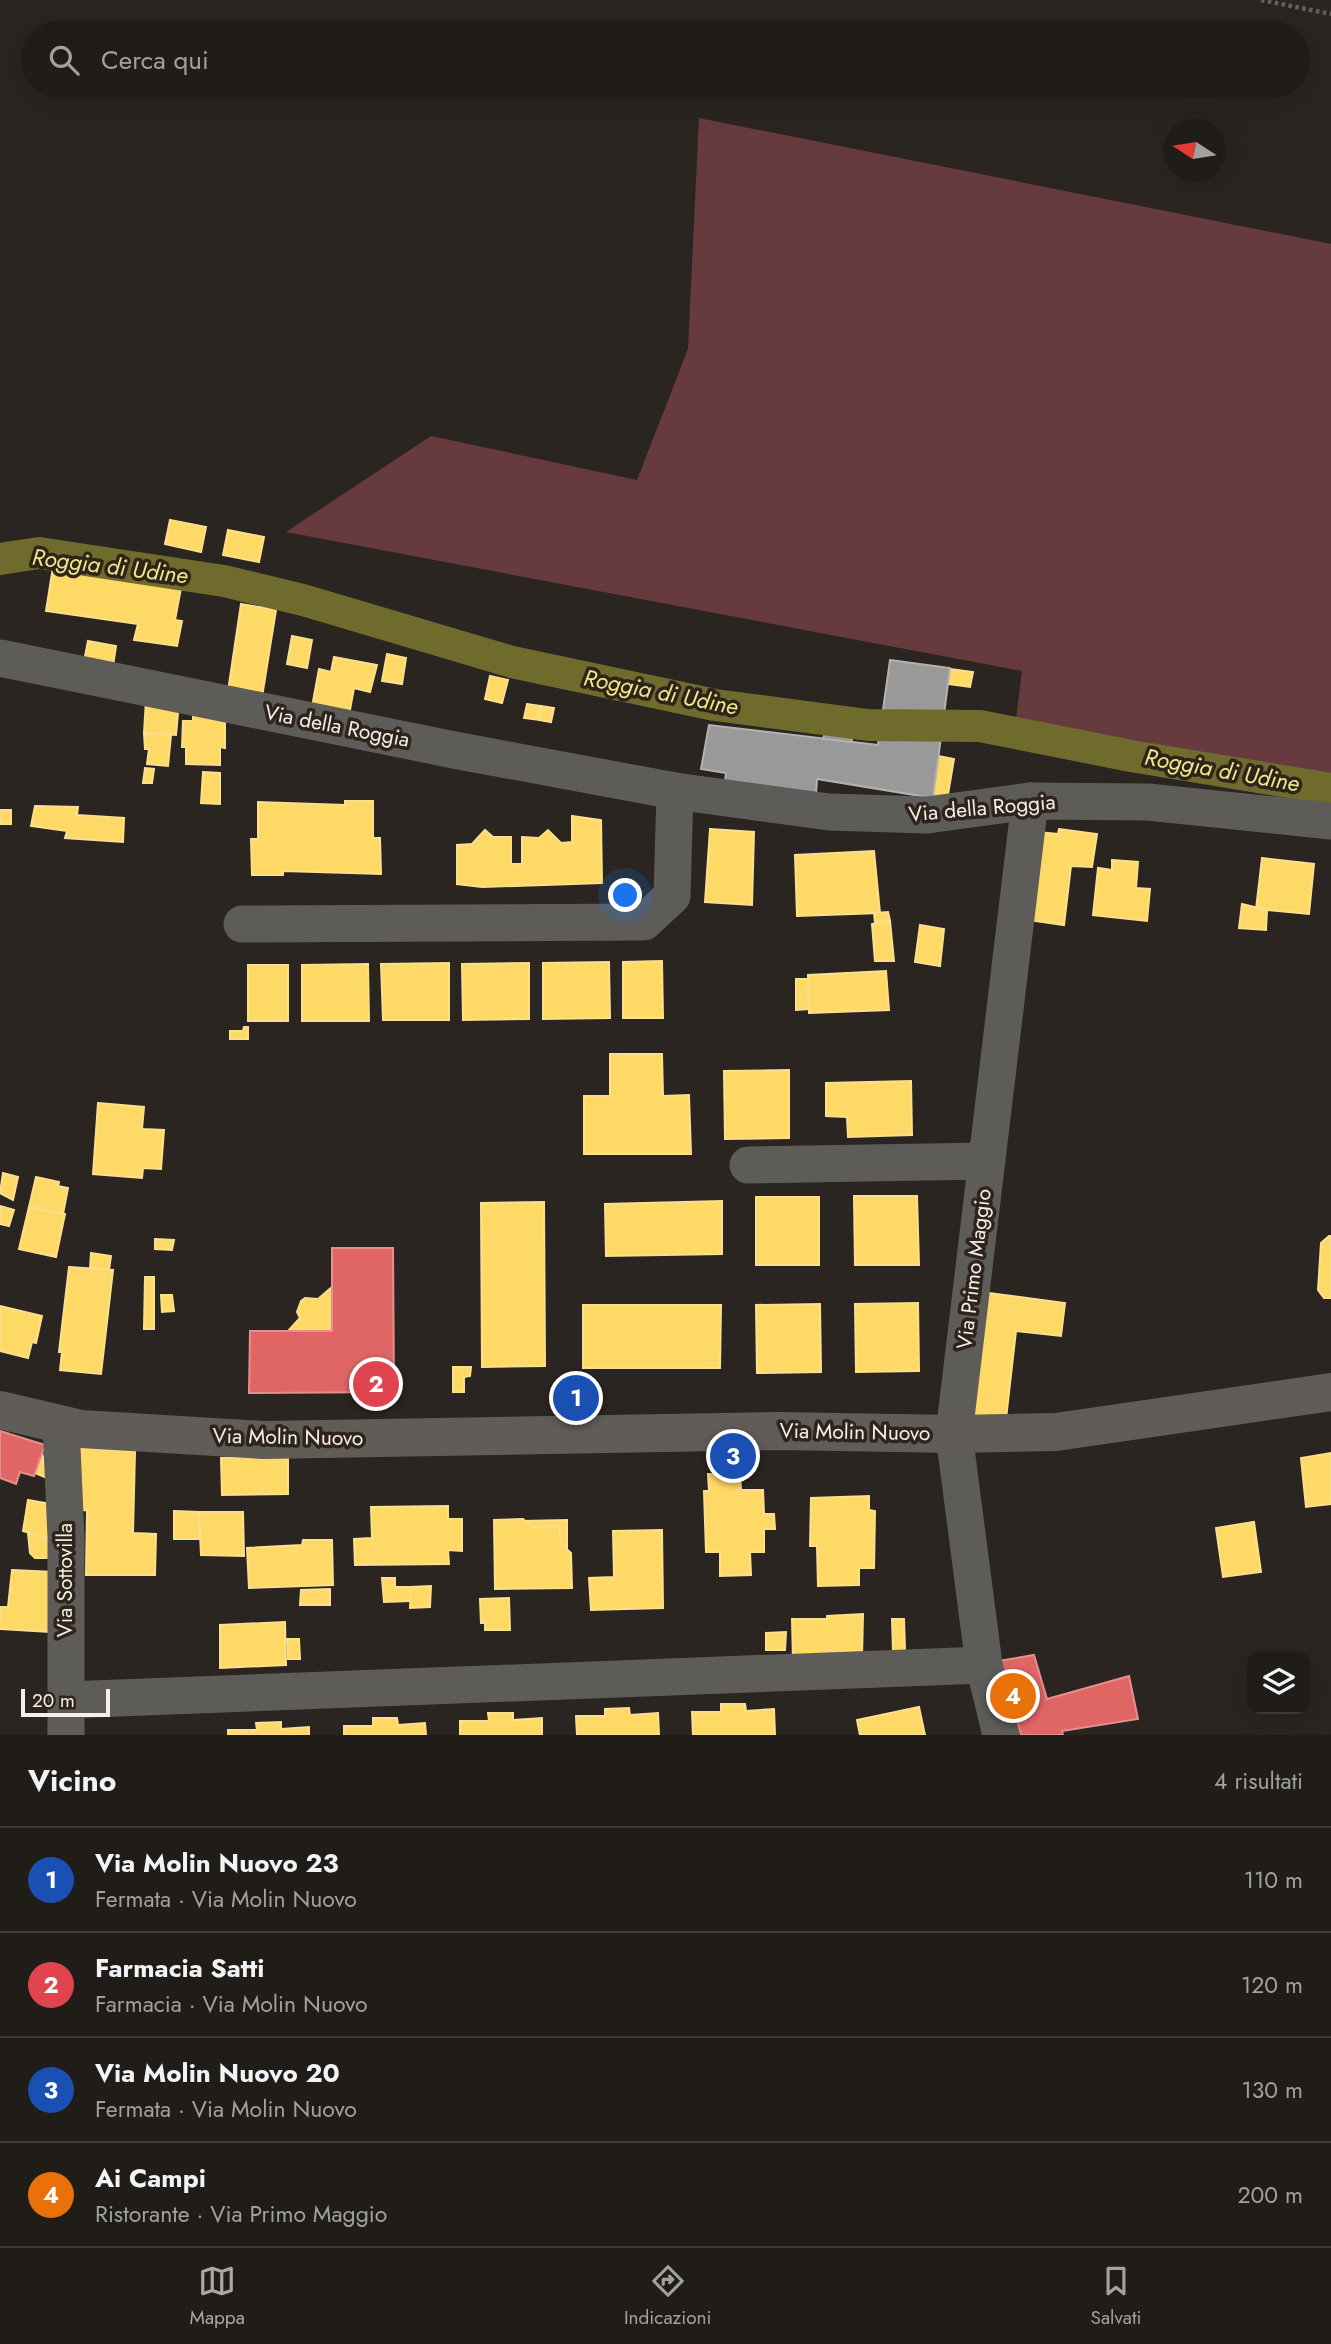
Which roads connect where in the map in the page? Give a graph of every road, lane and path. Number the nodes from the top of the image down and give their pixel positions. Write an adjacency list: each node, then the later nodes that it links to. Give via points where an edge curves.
1 (1261, 0): 2 (path)
2 (1331, 14)
3 (0, 658): 4 (street, Via della Roggia)
4 (675, 791): 5 (street, Via della Roggia, via 871,814 927,815); 7 (street, via 672,896 644,922)
5 (1030, 801): 6 (street, Via della Roggia, via 1147,802); 8 (street, Via Primo Maggio)
6 (1331, 821)
7 (242, 924)
8 (987, 1161): 9 (street); 13 (street, Via Primo Maggio)
9 (748, 1166)
10 (1331, 1392): 13 (main road, Via Molin Nuovo, via 1056,1432)
11 (0, 1410): 12 (main road, Via Molin Nuovo)
12 (61, 1425): 13 (main road, Via Molin Nuovo, via 264,1440 780,1431); 15 (street, Via Sottovilla)
13 (954, 1434): 14 (street, Via Primo Maggio)
14 (984, 1665): 15 (street); 16 (street, Via Primo Maggio)
15 (66, 1717)
16 (1001, 1735)

